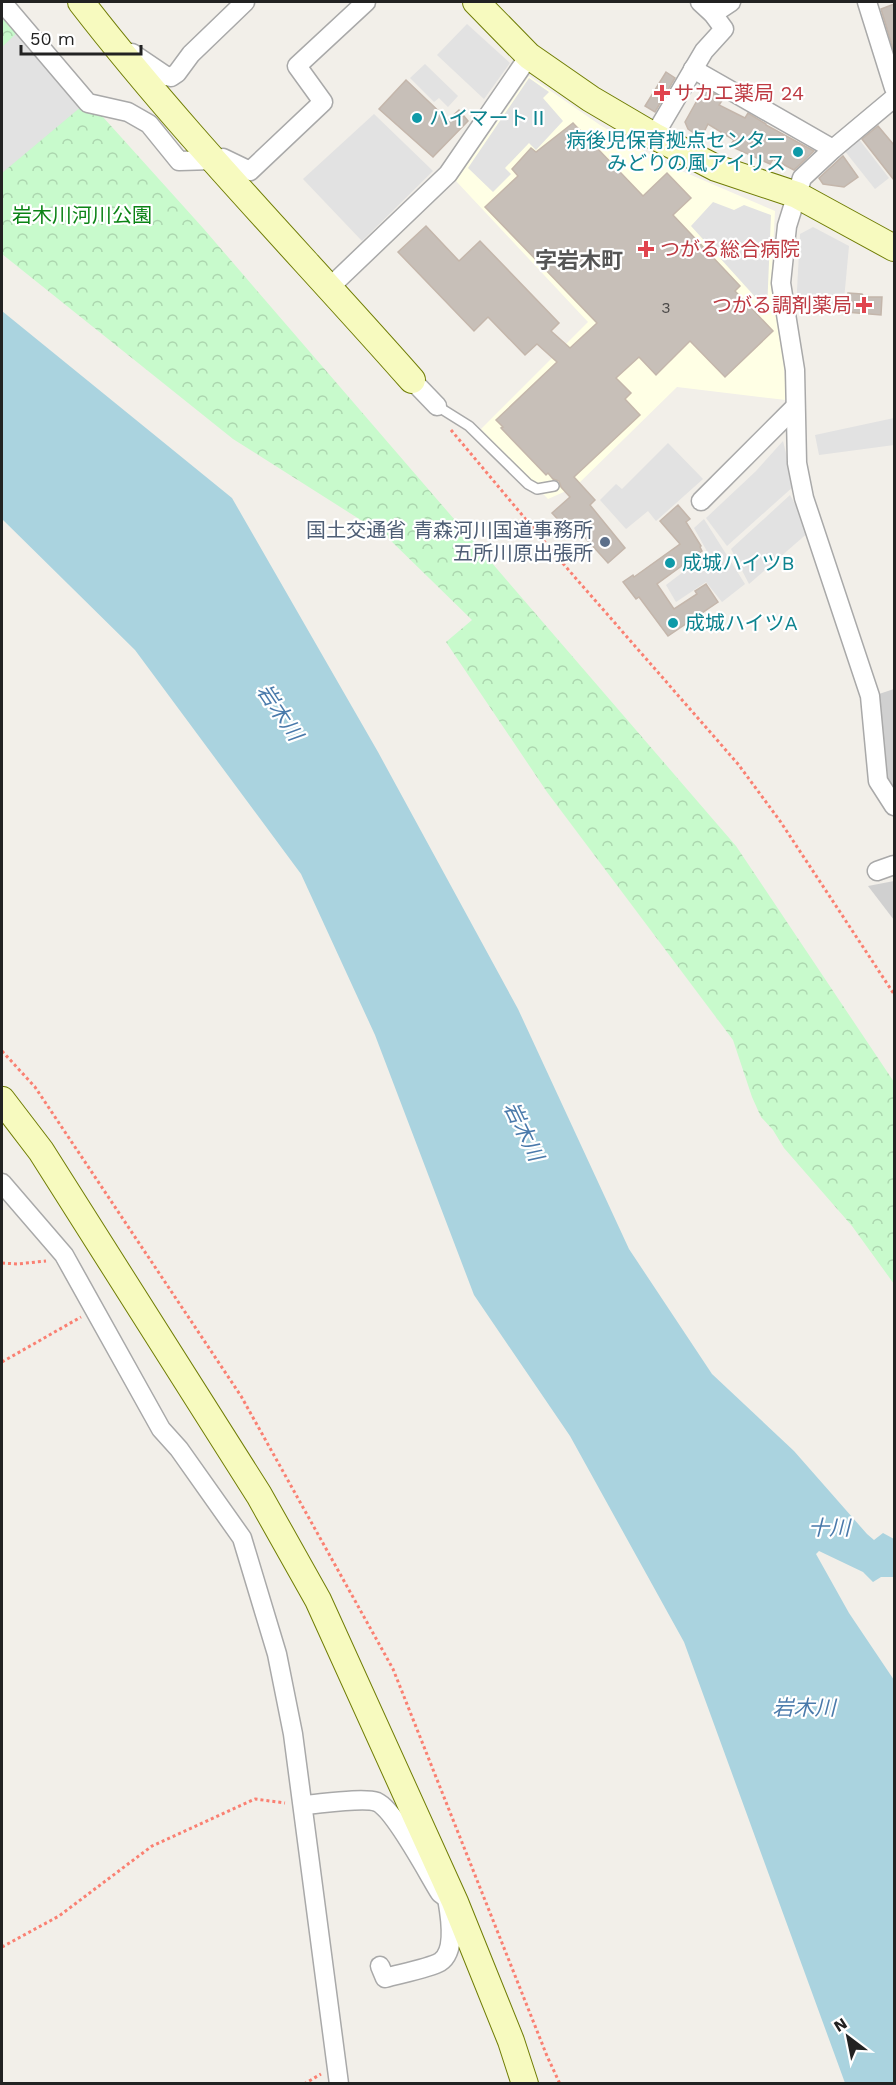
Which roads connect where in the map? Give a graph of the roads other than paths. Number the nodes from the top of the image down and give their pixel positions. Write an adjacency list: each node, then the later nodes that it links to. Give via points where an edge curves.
1 (2, 2): 16 (street, via 88,103 128,112 148,124 179,161)
2 (81, 2): 10 (street)
3 (245, 2): 10 (street, via 171,77 132,53)
4 (366, 2): 16 (street, via 297,66 323,102 250,171 223,158)
5 (476, 2): 9 (street)
6 (731, 2): 8 (street)
7 (867, 2): 12 (street)
8 (706, 8): 11 (street, via 724,29)
9 (529, 56): 14 (street); 19 (street, via 448,174)
10 (126, 58): 16 (street)
11 (693, 69): 14 (street); 15 (street)
12 (894, 88)
13 (894, 98): 15 (street)
14 (654, 136): 17 (street, via 716,168)
15 (832, 149): 17 (street, via 802,178)
16 (214, 160): 19 (street)
17 (797, 195): 18 (street); 22 (street, via 787,226 781,283 795,370)
18 (893, 245)
19 (330, 287): 20 (street)
20 (412, 380): 21 (street)
21 (437, 406): 23 (lane, via 469,426 528,484 537,489)
22 (795, 406): 24 (street); 25 (street, via 797,463 804,498 870,696 878,781)
23 (554, 486)
24 (701, 501)
25 (894, 806)
26 (2, 1100): 29 (street, via 41,1151 259,1495 318,1600)
27 (2, 1183): 28 (street, via 66,1259 161,1429 242,1538 277,1654)
28 (303, 1805): 29 (street, via 366,1800 379,1803 394,1817 440,1893); 31 (street)
29 (450, 1899): 30 (street, via 450,1943 440,1962 385,1978); 32 (street, via 511,2041)
30 (380, 1966)
31 (339, 2084)
32 (525, 2084)

